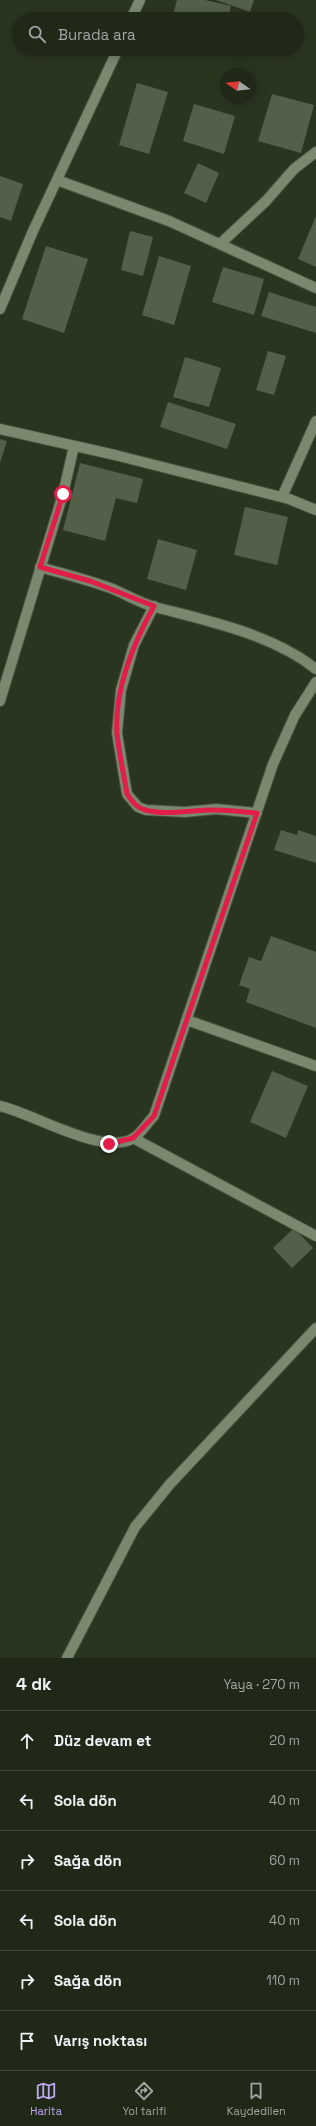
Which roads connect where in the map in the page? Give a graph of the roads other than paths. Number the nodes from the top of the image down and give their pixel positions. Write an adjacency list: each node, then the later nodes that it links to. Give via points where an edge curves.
1 (140, 0): 2 (street)
2 (134, 12)
3 (115, 56): 5 (street)
4 (316, 152): 6 (street, via 294,169 266,201)
5 (57, 180): 6 (street, via 168,221); 8 (street)
6 (220, 244): 7 (street)
7 (316, 288)
8 (0, 309)
9 (316, 421): 12 (street)
10 (0, 429): 11 (street)
11 (74, 446): 12 (street); 14 (street, via 63,494)
12 (282, 497): 13 (street)
13 (316, 510)
14 (40, 567): 15 (street, via 98,584); 18 (street)
15 (154, 606): 16 (street, via 220,624 303,658); 19 (street, via 134,645 121,690 117,733 127,794 138,807 146,810)
16 (316, 668)
17 (316, 682): 19 (street, via 291,722 273,764)
18 (0, 701)
19 (257, 813): 20 (street)
20 (187, 1020): 21 (street); 23 (street, via 154,1116)
21 (316, 1066)
22 (0, 1106): 23 (street, via 14,1109 68,1132 109,1144)
23 (133, 1138): 24 (street)
24 (316, 1236)
25 (316, 1328): 26 (street, via 170,1484 134,1527)
26 (67, 1658)

